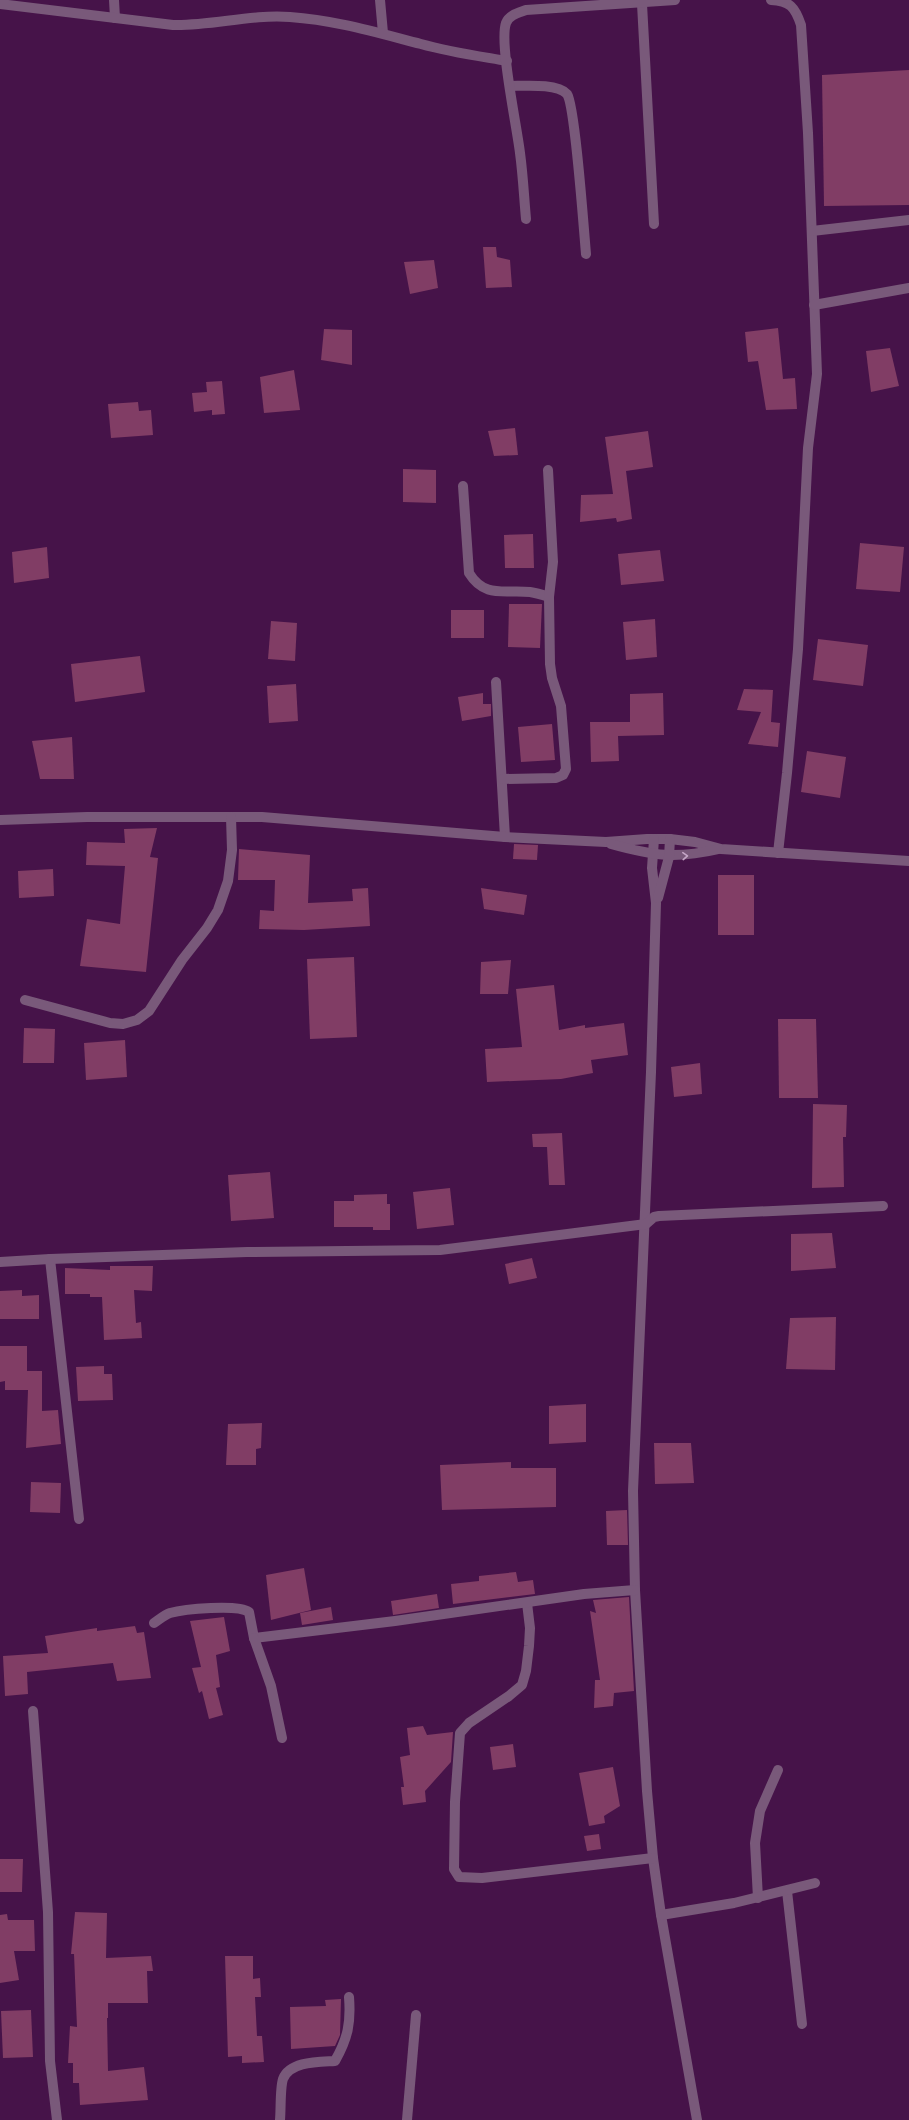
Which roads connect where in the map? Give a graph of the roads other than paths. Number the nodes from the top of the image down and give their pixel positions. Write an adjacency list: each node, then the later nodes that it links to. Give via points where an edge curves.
1 (114, 0): 8 (street)
2 (380, 0): 9 (street)
3 (676, 0): 7 (street)
4 (771, 0): 15 (street, via 788,3 796,10 801,25)
5 (629, 2): 7 (street); 10 (street, via 526,10 514,14 506,22 504,32)
6 (0, 4): 8 (street)
7 (642, 4): 14 (street)
8 (115, 18): 9 (street, via 189,26 244,18 291,17)
9 (382, 33): 10 (street, via 421,45)
10 (507, 61): 11 (street)
11 (510, 86): 12 (street); 16 (street, via 553,88 567,94 575,143)
12 (526, 220)
13 (909, 220): 15 (street)
14 (654, 224)
15 (812, 231): 18 (street)
16 (586, 254)
17 (909, 288): 18 (street)
18 (814, 305): 31 (street, via 817,374 808,448 798,649 788,773)
19 (548, 470): 21 (street, via 553,562)
20 (463, 486): 21 (street, via 469,573 475,583 488,590 530,592)
21 (549, 597): 23 (street, via 552,678 561,706 566,769 564,775 556,778)
22 (496, 682): 23 (street)
23 (503, 778): 26 (street)
24 (231, 817): 25 (street); 26 (street, via 262,817); 36 (street, via 232,850 228,881 218,910 149,1011 137,1020 123,1024 110,1023)
25 (0, 820)
26 (505, 837): 29 (street)
27 (654, 839): 28 (street); 29 (street); 32 (street)
28 (670, 839): 30 (street); 33 (street)
29 (606, 842): 32 (street)
30 (721, 849): 31 (street); 33 (street, one-way to 30)
31 (778, 853): 34 (street)
32 (652, 855): 33 (street); 35 (street)
33 (669, 857): 35 (street)
34 (909, 861)
35 (656, 903): 38 (street)
36 (24, 1000)
37 (883, 1206): 38 (street, via 659,1216)
38 (646, 1224): 39 (street, via 440,1250 247,1252); 42 (street, via 633,1491)
39 (50, 1259): 40 (street); 41 (street)
40 (0, 1262)
41 (79, 1519)
42 (635, 1590): 43 (street, via 584,1594); 49 (street)
43 (527, 1603): 45 (street); 49 (street, via 529,1646 522,1685 469,1723 460,1733 454,1869 458,1877 482,1878)
44 (154, 1623): 45 (street, via 170,1614 223,1607 244,1608 249,1612)
45 (254, 1638): 47 (street, via 271,1686)
46 (33, 1711): 57 (street, via 48,1912 50,2061)
47 (282, 1738)
48 (778, 1770): 52 (street, via 760,1811 756,1844)
49 (653, 1858): 53 (street)
50 (815, 1883): 51 (street)
51 (787, 1891): 52 (street); 56 (street)
52 (758, 1898): 53 (street)
53 (661, 1915): 60 (street)
54 (349, 1997): 58 (street, via 351,2018 345,2044 335,2061 292,2067 283,2078)
55 (416, 2015): 59 (street)
56 (802, 2024)
57 (57, 2120)
58 (280, 2120)
59 (407, 2120)
60 (697, 2120)

